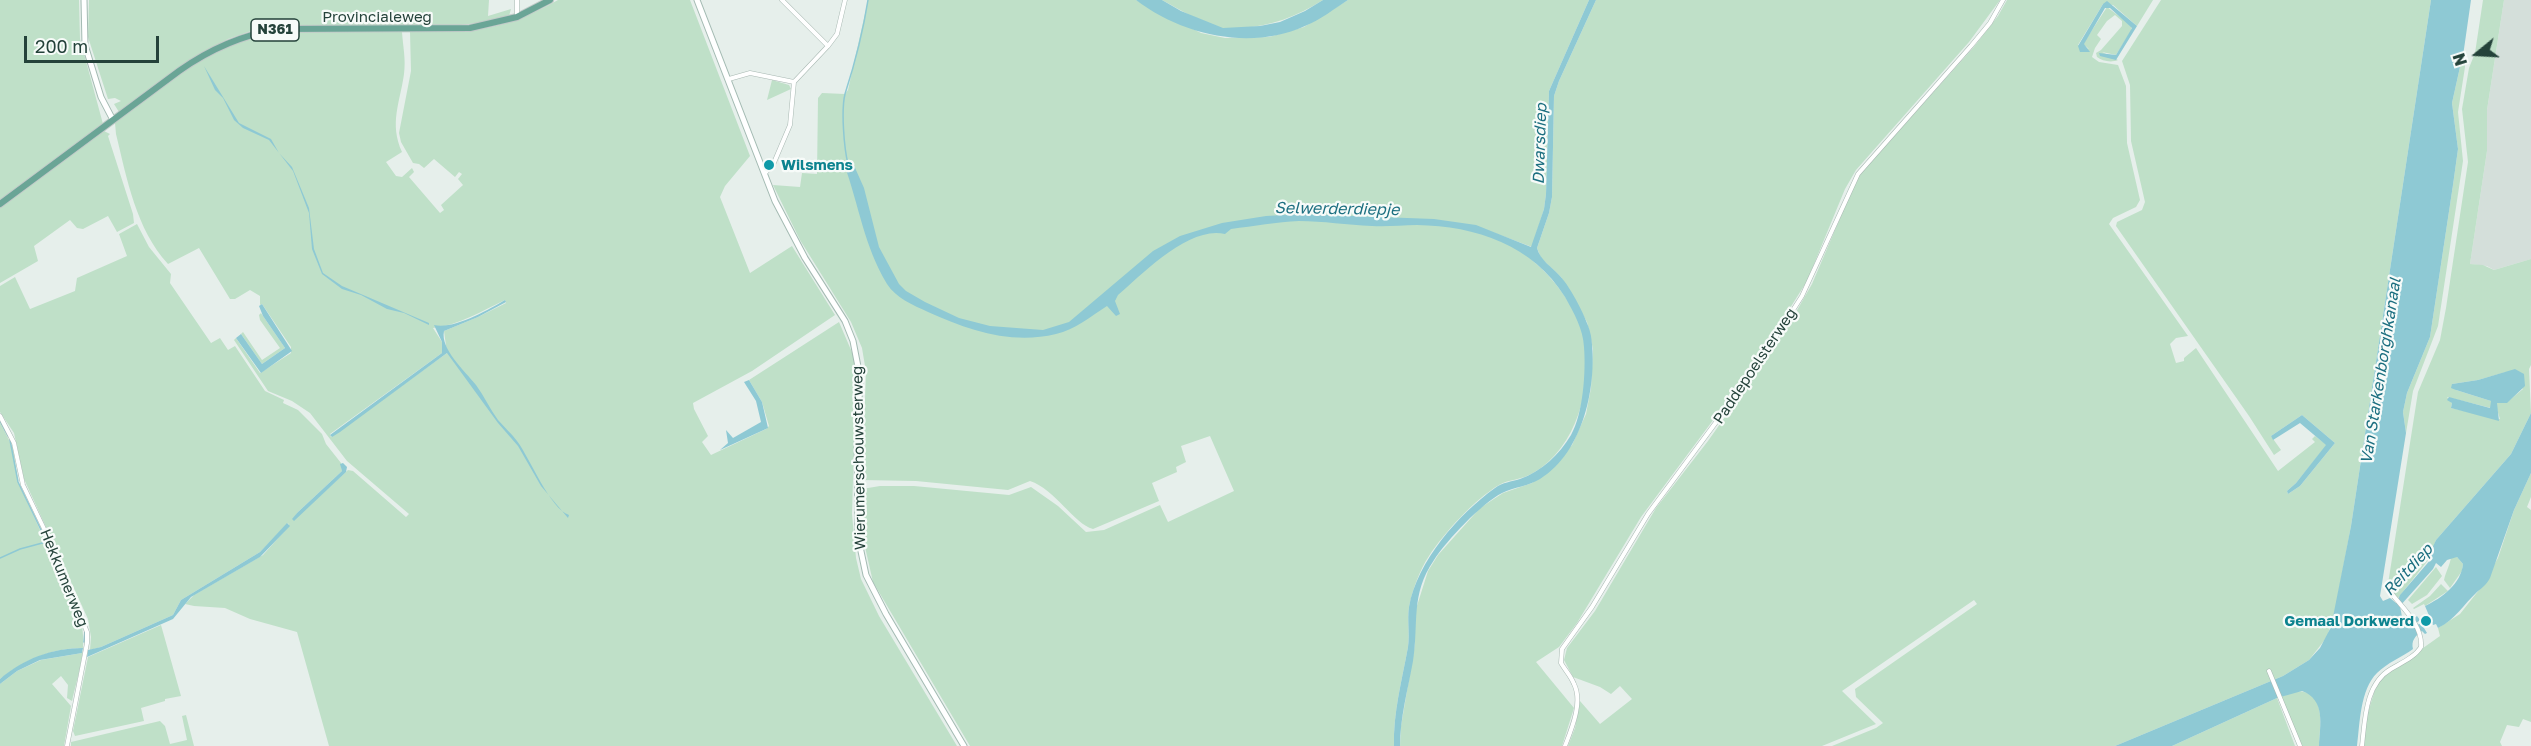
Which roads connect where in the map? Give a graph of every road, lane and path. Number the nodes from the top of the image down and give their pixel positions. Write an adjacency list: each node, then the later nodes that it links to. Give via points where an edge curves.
1 (84, 0): 12 (street, via 85,45 101,97)
2 (517, 0): 8 (street)
3 (550, 0): 8 (main road, Provincialeweg / N361)
4 (696, 0): 10 (street, Wierumerschouwsterweg)
5 (782, 0): 9 (street)
6 (845, 0): 9 (street, via 837,34)
7 (2004, 0): 20 (street, Paddepoelsterweg, via 1971,46 1858,174 1812,277 1773,343 1648,514 1562,649 1561,663 1577,693)
8 (517, 17): 12 (main road, Provincialeweg / N361, via 470,28 302,28 249,34 195,60)
9 (828, 46): 11 (street)
10 (729, 79): 11 (street, via 748,72); 13 (street, Wierumerschouwsterweg)
11 (794, 82): 13 (street, via 790,125 773,165)
12 (113, 120): 14 (main road, Provincialeweg / N361)
13 (766, 172): 19 (street, Wierumerschouwsterweg, via 765,178 794,239 845,321 856,350 860,383 857,527 866,575)
14 (0, 204)
15 (0, 416): 18 (street, Hekkumerweg, via 14,443 23,485 87,632)
16 (2388, 590): 22 (street, via 2402,605 2422,642 2419,651 2386,671 2375,684)
17 (2270, 674): 21 (street)
18 (67, 746)
19 (964, 746)
20 (1565, 746)
21 (2300, 746)
22 (2362, 746)

